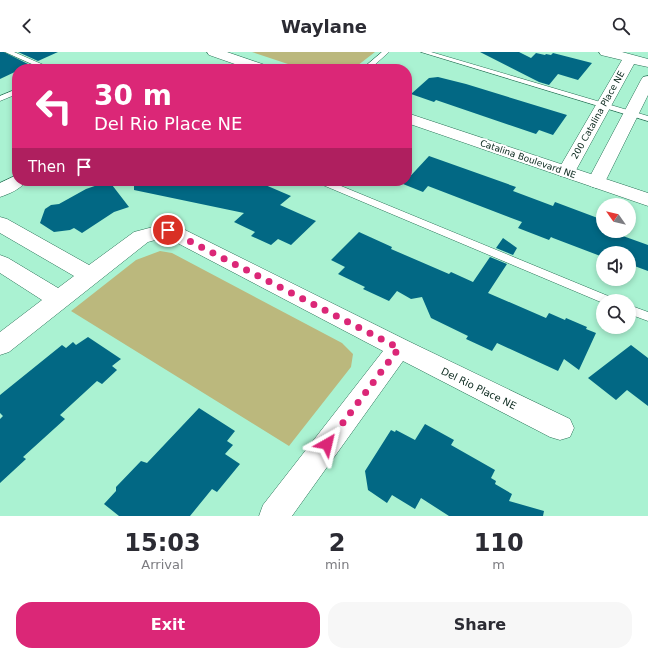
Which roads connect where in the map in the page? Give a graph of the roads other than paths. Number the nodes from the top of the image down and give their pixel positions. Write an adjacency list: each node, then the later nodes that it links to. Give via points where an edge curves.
1 (8, 52): 8 (lane)
2 (386, 52): 10 (lane)
3 (424, 52): 14 (lane)
4 (606, 52): 6 (street, 200 Catalina Place NE)
5 (214, 58): 9 (street, via 229,57)
6 (630, 58): 7 (street, 200 Catalina Place NE); 14 (street, 200 Catalina Place NE)
7 (648, 63)
8 (37, 64)
9 (249, 64)
10 (372, 64)
11 (648, 80): 15 (street)
12 (12, 93): 13 (lane)
13 (0, 99)
14 (602, 107): 15 (lane); 18 (street, 200 Catalina Place NE)
15 (630, 114): 16 (lane); 19 (street)
16 (648, 119)
17 (412, 120): 18 (street, Catalina Boulevard NE)
18 (566, 172): 19 (street, Catalina Boulevard NE)
19 (596, 182): 23 (street, Catalina Boulevard NE)
20 (12, 184): 22 (street)
21 (333, 186): 27 (lane)
22 (0, 191)
23 (648, 200)
24 (0, 224): 26 (street)
25 (0, 263): 28 (street)
26 (90, 275): 28 (street, Del Rio Place NE); 32 (street, Del Rio Place NE, via 141,237 168,230)
27 (596, 296)
28 (59, 299): 31 (street, Del Rio Place NE)
29 (636, 312): 30 (lane)
30 (648, 317)
31 (0, 345)
32 (399, 348): 33 (street, Del Rio Place NE); 34 (street)
33 (560, 428)
34 (274, 516)

